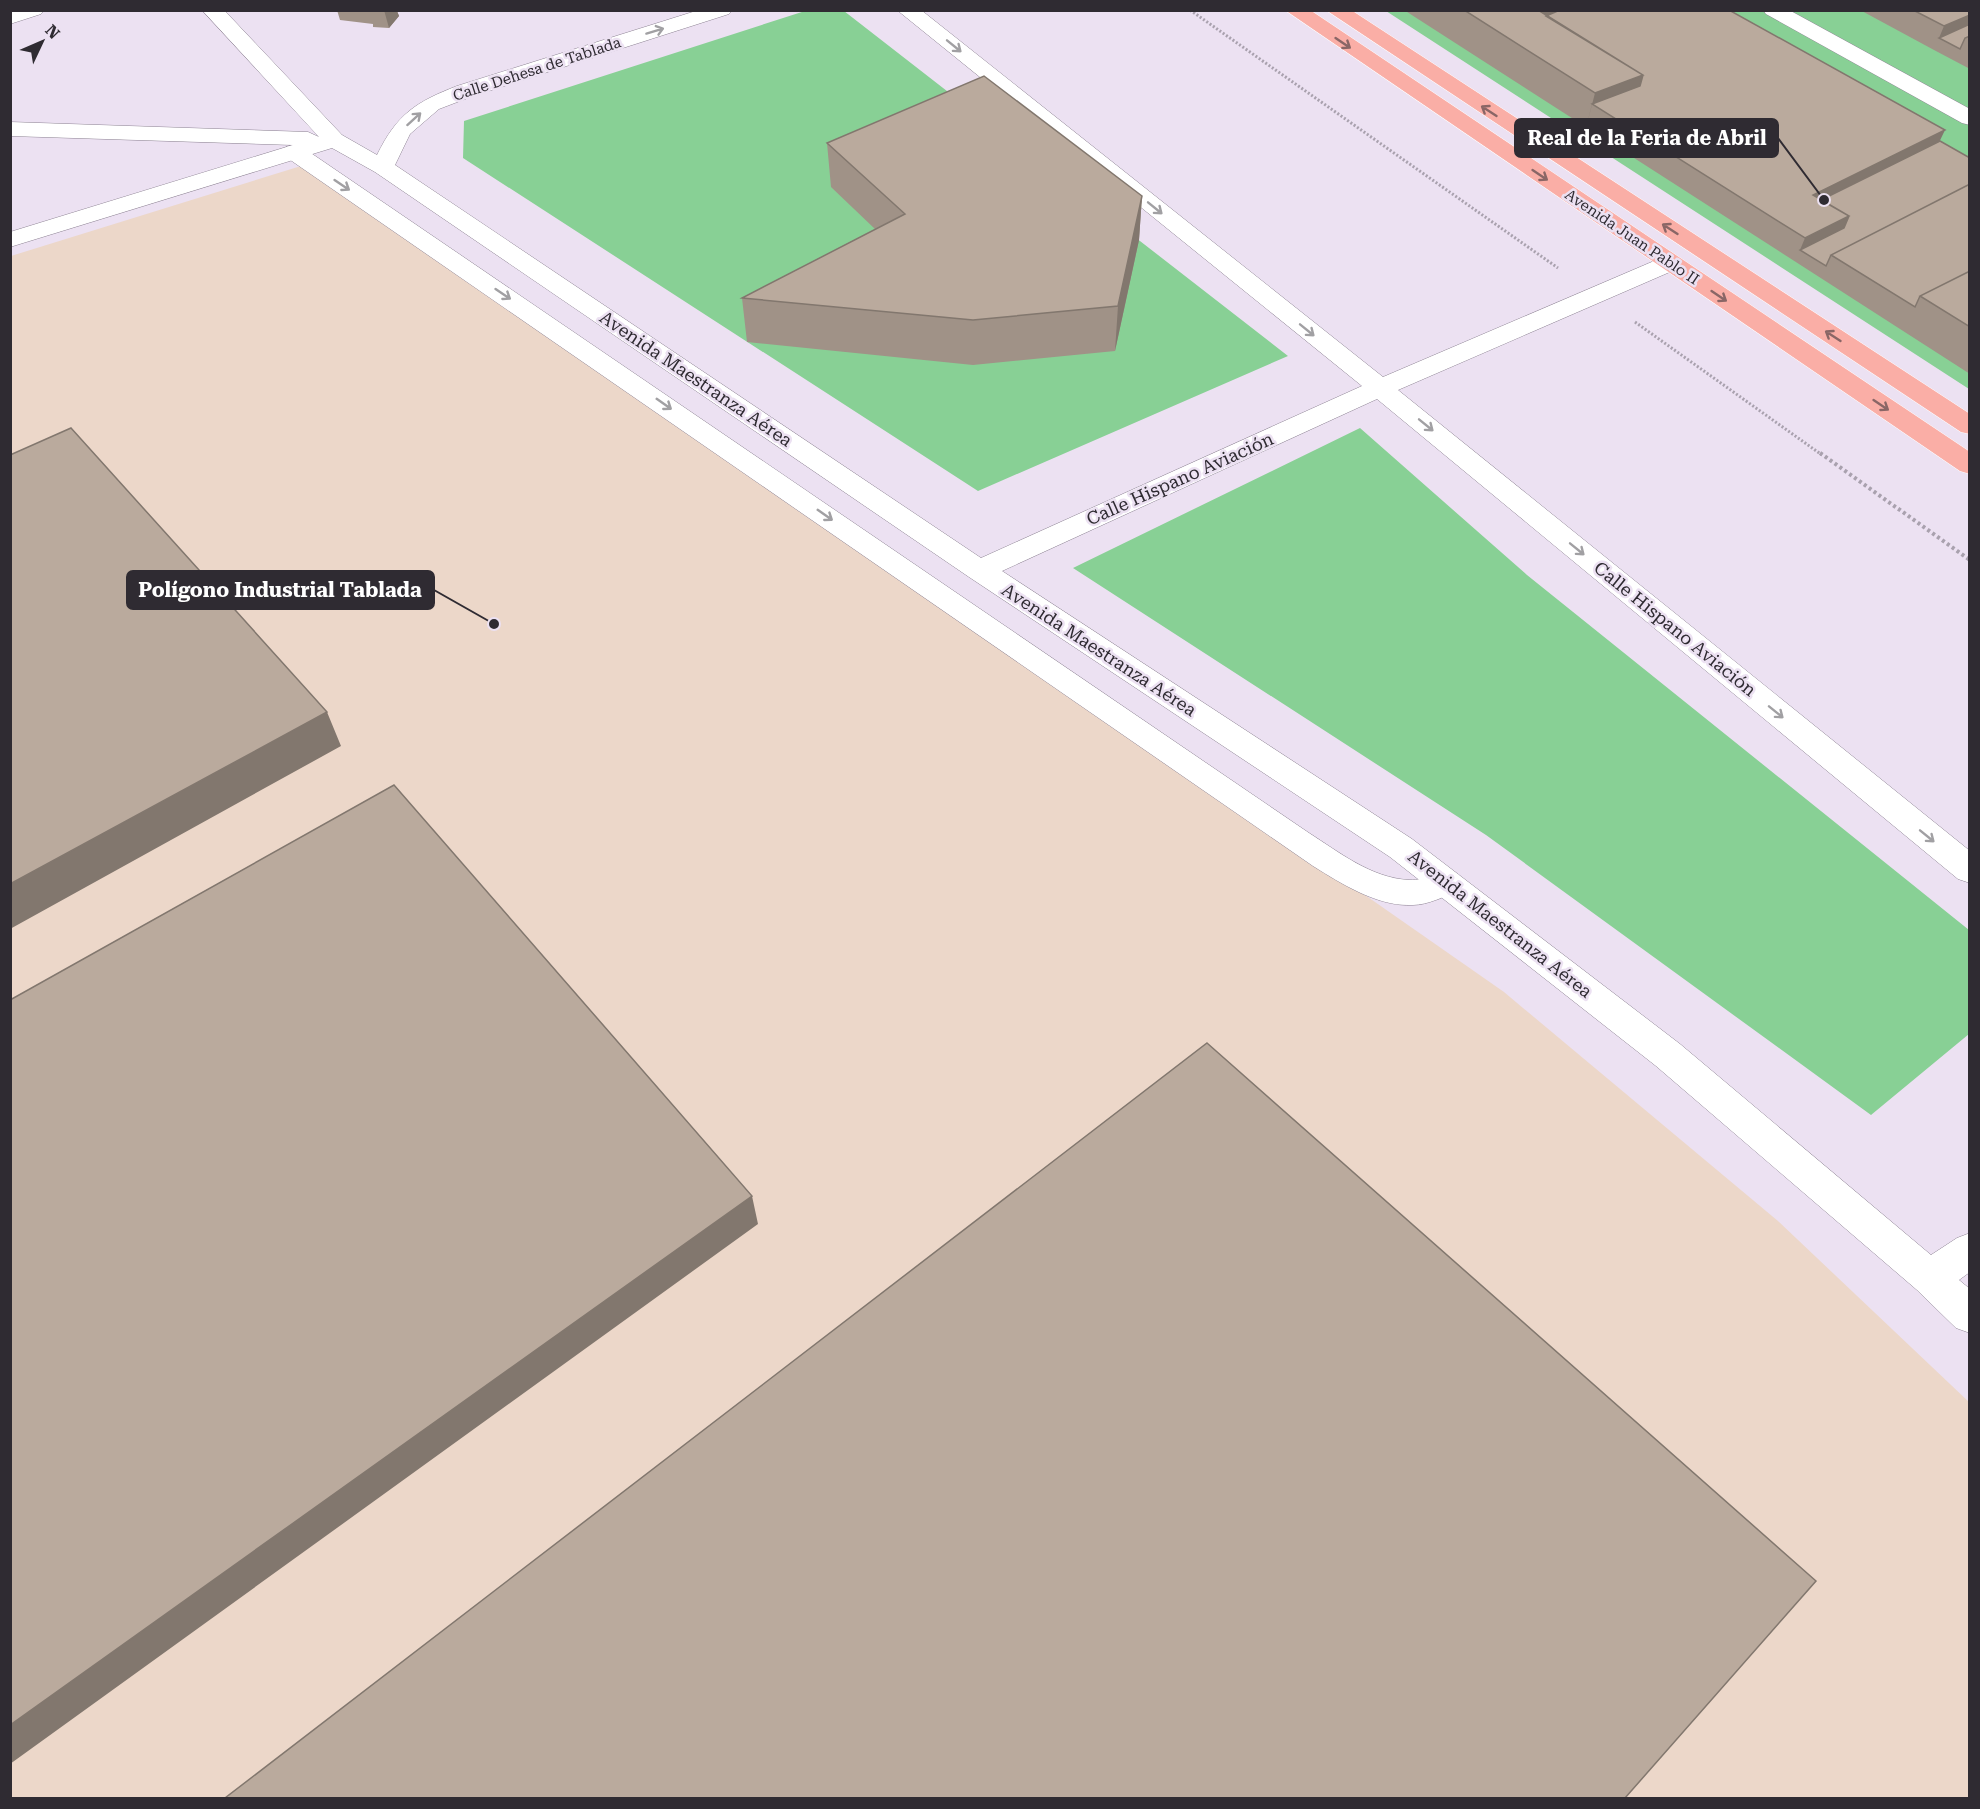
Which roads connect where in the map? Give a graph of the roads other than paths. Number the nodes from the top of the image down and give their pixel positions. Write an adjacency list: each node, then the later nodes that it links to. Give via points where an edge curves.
1 (34, 10): 8 (street)
2 (212, 10): 11 (street, Avenida Maestranza Aérea)
3 (722, 10): 13 (street, Calle Dehesa de Tablada, one-way to 3, via 400,131 431,104)
4 (908, 10): 16 (street, one-way to 16)
5 (1295, 10): 15 (main road, Avenida Juan Pablo II, one-way to 15)
6 (1336, 10): 17 (main road, Avenida Juan Pablo II, one-way to 6)
7 (1773, 10): 9 (street)
8 (10, 18)
9 (1970, 118)
10 (10, 129): 11 (street)
11 (334, 140): 12 (street); 13 (street, Avenida Maestranza Aérea)
12 (294, 152): 14 (street); 21 (lane, one-way to 21, via 1298,841 1384,889 1413,893)
13 (382, 167): 19 (street, Avenida Maestranza Aérea)
14 (10, 240)
15 (1670, 263): 16 (street, Calle Hispano Aviación); 18 (main road, Avenida Juan Pablo II, one-way to 18)
16 (1380, 388): 19 (street, Calle Hispano Aviación); 20 (street, Calle Hispano Aviación, one-way to 20)
17 (1970, 426)
18 (1970, 465)
19 (979, 570): 21 (street, Avenida Maestranza Aérea, via 1401,848)
20 (1970, 870)
21 (1447, 883): 23 (street, Avenida Maestranza Aérea, via 1668,1055)
22 (1970, 1250): 23 (street)
23 (1930, 1278): 24 (street, Avenida Maestranza Aérea)
24 (1970, 1315)

